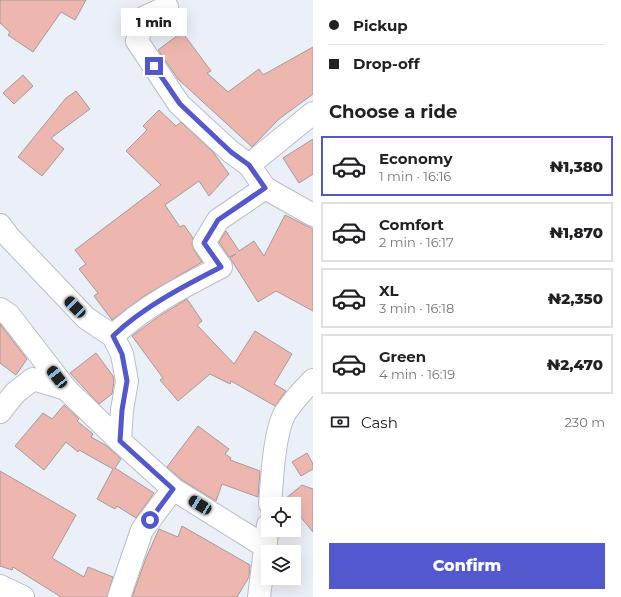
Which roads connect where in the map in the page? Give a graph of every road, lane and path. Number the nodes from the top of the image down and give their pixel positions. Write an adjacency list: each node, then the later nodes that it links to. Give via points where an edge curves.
1 (167, 7): 3 (street, via 145,17 137,41 180,104 231,152)
2 (313, 112): 3 (street)
3 (249, 165): 4 (street)
4 (265, 188): 5 (street); 8 (street, via 218,220 204,243 221,267 182,288)
5 (313, 215)
6 (0, 225): 8 (street, via 86,318)
7 (0, 308): 10 (street, via 9,315)
8 (113, 336): 12 (street, via 122,354 127,381)
9 (313, 380): 14 (street, via 284,414 276,446)
10 (66, 389): 11 (street, via 33,379 15,393); 12 (street)
11 (0, 412)
12 (120, 441): 13 (street)
13 (173, 489): 15 (street); 19 (street, via 142,530)
14 (271, 497)
15 (263, 545)
16 (261, 583): 20 (street)
17 (0, 586): 18 (street)
18 (23, 597)
19 (119, 597)
20 (259, 597)

